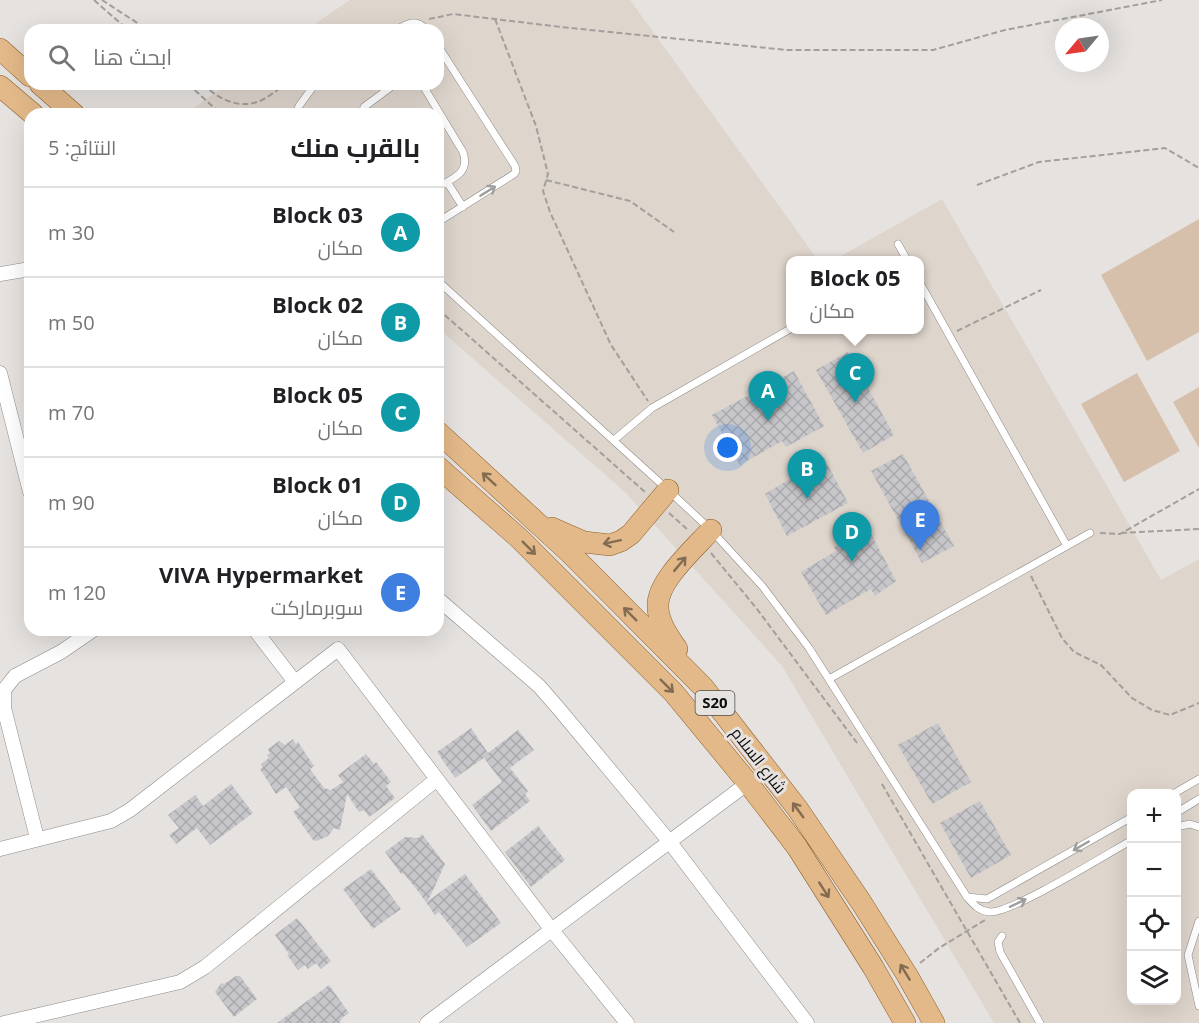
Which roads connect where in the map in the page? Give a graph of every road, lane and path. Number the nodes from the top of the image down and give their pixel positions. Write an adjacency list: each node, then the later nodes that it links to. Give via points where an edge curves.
1 (94, 0): 6 (path)
2 (102, 0): 7 (path)
3 (1162, 0): 4 (path, via 1005,30 933,50 787,50)
4 (495, 19): 5 (path, via 453,14); 29 (path, via 536,126 548,174)
5 (414, 22): 8 (lane); 9 (lane)
6 (121, 24)
7 (139, 24)
8 (405, 24)
9 (421, 24)
10 (0, 49): 12 (main road)
11 (444, 56): 33 (lane, one-way to 11, via 516,171)
12 (24, 71)
13 (0, 86): 21 (main road)
14 (47, 90): 22 (main road)
15 (194, 90): 23 (path)
16 (210, 90): 17 (path, via 225,102 246,104)
17 (279, 90)
18 (311, 90): 24 (lane)
19 (387, 90): 25 (lane)
20 (426, 90): 26 (lane)
21 (26, 108)
22 (67, 108)
23 (214, 108)
24 (298, 108)
25 (364, 108)
26 (436, 108)
27 (444, 120): 30 (lane, via 466,162 463,171)
28 (1199, 168): 32 (path, via 1164,148 1039,162)
29 (546, 180): 35 (path, via 630,201); 47 (path, via 543,191 550,212 611,345)
30 (447, 182): 31 (lane); 33 (lane)
31 (444, 184)
32 (977, 185)
33 (463, 207): 34 (lane)
34 (444, 218)
35 (674, 232)
36 (898, 244): 37 (lane)
37 (904, 256)
38 (24, 270): 39 (street)
39 (0, 274)
40 (444, 286): 49 (lane)
41 (924, 290): 45 (lane)
42 (1041, 290): 45 (path)
43 (444, 314): 53 (path)
44 (786, 330): 47 (lane)
45 (949, 335): 59 (lane)
46 (0, 373): 50 (street)
47 (652, 408): 49 (lane)
48 (444, 437): 54 (main road, شارع السلام / S20, one-way to 48)
49 (614, 440): 53 (lane)
50 (24, 468)
51 (444, 472): 72 (main road, شارع السلام / S20, one-way to 72, via 520,539 673,692)
52 (1199, 489): 57 (path)
53 (662, 496): 54 (main road, one-way to 54, via 631,534 610,544 584,542); 58 (lane); 58 (path)
54 (533, 519): 66 (main road, شارع السلام / S20, one-way to 54)
55 (1199, 529): 57 (path)
56 (1090, 533): 57 (path); 59 (lane)
57 (1120, 534)
58 (706, 536): 64 (lane, via 763,587); 66 (main road, one-way to 58, via 662,625 657,606 663,588); 68 (path)
59 (1067, 546): 60 (lane)
60 (1027, 568): 64 (lane); 67 (path, via 1062,638 1074,652 1101,666 1132,698 1170,715)
61 (444, 603): 80 (street, via 539,686)
62 (82, 636): 79 (street, via 61,652 15,676 4,690 4,708)
63 (260, 636): 65 (street)
64 (829, 679): 83 (lane)
65 (295, 682): 69 (street, via 338,649); 79 (street, via 130,810 111,821)
66 (703, 687): 89 (main road, شارع السلام / S20, one-way to 66, via 796,808)
67 (1199, 703)
68 (859, 746)
69 (437, 779): 86 (street); 91 (street, via 205,968 180,982)
70 (1199, 779): 73 (lane)
71 (880, 780): 87 (path)
72 (748, 783): 80 (street); 95 (main road, شارع السلام / S20, one-way to 95, via 797,847)
73 (1181, 789)
74 (1199, 799): 75 (lane)
75 (1181, 810)
76 (1127, 819): 83 (lane, one-way to 83, via 987,899)
77 (1181, 826): 78 (lane)
78 (1199, 827)
79 (37, 838): 82 (street)
80 (669, 841): 86 (street); 94 (street)
81 (1127, 842): 84 (lane, one-way to 81)
82 (0, 849)
83 (967, 897): 84 (lane, via 976,908)
84 (1003, 910): 87 (path)
85 (1199, 921): 90 (lane, via 1188,955)
86 (551, 929): 92 (street); 93 (street)
87 (967, 931): 89 (path, via 939,948); 97 (path)
88 (1002, 936): 98 (lane, via 998,942 1000,952)
89 (908, 975): 96 (main road, شارع السلام / S20)
90 (1199, 1006)
91 (4, 1023)
92 (427, 1023)
93 (627, 1023)
94 (807, 1023)
95 (904, 1023)
96 (934, 1023)
97 (1020, 1023)
98 (1040, 1023)

